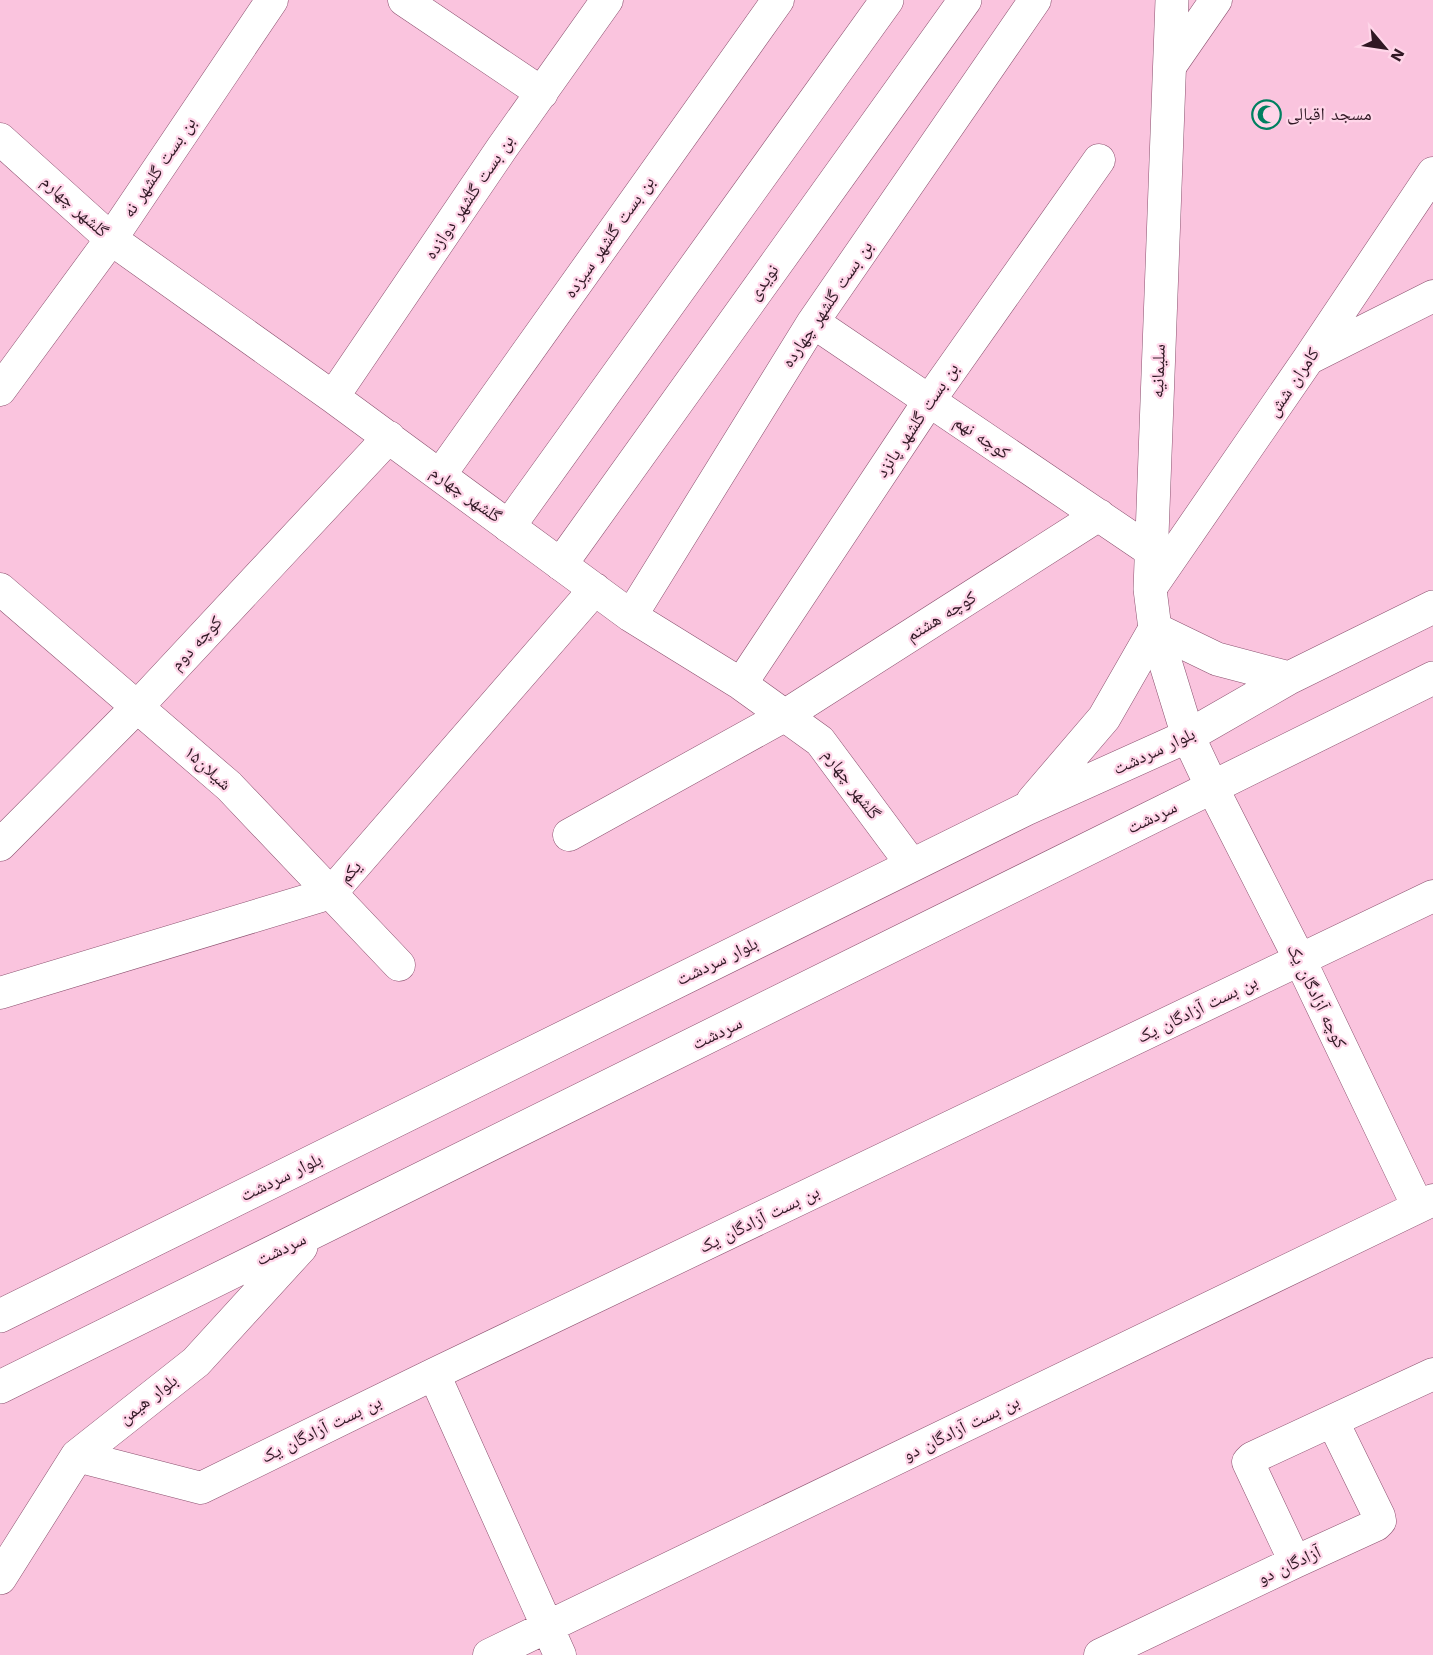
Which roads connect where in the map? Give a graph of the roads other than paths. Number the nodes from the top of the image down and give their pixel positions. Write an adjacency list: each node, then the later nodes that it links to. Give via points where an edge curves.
1 (273, 0): 15 (street, بن بست گلشهر نه)
2 (404, 0): 11 (street)
3 (608, 0): 11 (street, بن بست گلشهر دوازده)
4 (778, 0): 23 (street, بن بست گلشهر سیزده)
5 (886, 0): 25 (main road)
6 (964, 0): 27 (main road, نویدی)
7 (1035, 0): 17 (street, بن بست گلشهر چهارده)
8 (1172, 0): 10 (main road, سلیمانیه)
9 (1216, 0): 10 (street)
10 (1171, 65): 26 (main road, سلیمانیه)
11 (542, 93): 20 (street, بن بست گلشهر دوازده)
12 (0, 139): 15 (street, گلشهر چهارم)
13 (1099, 160): 21 (street, بن بست گلشهر پانزد)
14 (1433, 173): 18 (street, کامران شش)
15 (111, 239): 19 (street, بن بست گلشهر نه); 20 (street, گلشهر چهارم)
16 (1433, 296): 18 (street)
17 (813, 322): 21 (street, کوچه نهم); 32 (street, بن بست گلشهر چهارده)
18 (1309, 358): 30 (street, کامران شش)
19 (0, 390)
20 (333, 397): 22 (street, گلشهر چهارم)
21 (928, 400): 24 (street, کوچه نهم); 36 (street, بن بست گلشهر پانزد)
22 (388, 437): 23 (street, گلشهر چهارم); 37 (street, کوچه دوم)
23 (440, 475): 25 (street, گلشهر چهارم)
24 (1099, 515): 26 (street, کوچه نهم); 38 (street, کوچه هشتم)
25 (509, 526): 27 (street, گلشهر چهارم)
26 (1151, 551): 30 (main road, سلیمانیه)
27 (561, 564): 29 (street, گلشهر چهارم)
28 (0, 589): 37 (street, شیلان۱۵)
29 (595, 589): 32 (street, گلشهر چهارم); 45 (street, یکم)
30 (1150, 589): 33 (main road, سلیمانیه)
31 (1433, 608): 34 (main road, بلوار سردشت)
32 (631, 615): 36 (street, گلشهر چهارم)
33 (1155, 629): 34 (main road, via 1217,659); 39 (main road, سلیمانیه); 41 (main road, via 1104,718)
34 (1289, 678): 39 (main road, بلوار سردشت)
35 (1433, 678): 40 (main road, سردشت)
36 (741, 684): 38 (street, گلشهر چهارم)
37 (138, 706): 43 (street, کوچه دوم); 45 (street, شیلان۱۵, via 229,786)
38 (783, 716): 42 (street, کوچه هشتم); 44 (street, گلشهر چهارم, via 820,741)
39 (1188, 736): 40 (main road, سلیمانیه); 41 (main road, بلوار سردشت)
40 (1212, 787): 47 (street, کوچه آزادگان یک); 51 (main road, سردشت)
41 (1026, 809): 44 (main road, بلوار سردشت)
42 (569, 835)
43 (0, 845)
44 (912, 865): 52 (main road, بلوار سردشت)
45 (331, 893): 48 (street, شیلان۱۵); 49 (street, یکم)
46 (1433, 896): 47 (street, بن بست آزادگان یک)
47 (1300, 960): 50 (street, کوچه آزادگان یک); 53 (street, بن بست آزادگان یک)
48 (399, 965)
49 (0, 993)
50 (1426, 1204): 60 (street, بن بست آزادگان دو)
51 (313, 1233): 55 (main road, سردشت); 57 (main road, بلوار هیمن, via 196,1362)
52 (0, 1316)
53 (434, 1374): 57 (street, بن بست آزادگان یک, via 201,1488); 60 (street)
54 (1433, 1374): 56 (street)
55 (0, 1387)
56 (1333, 1422): 58 (street, آزادگان دو, via 1380,1521); 58 (street, via 1248,1462)
57 (77, 1456): 59 (main road, بلوار هیمن)
58 (1295, 1562): 62 (street, آزادگان دو)
59 (0, 1578)
60 (554, 1641): 61 (street, بن بست آزادگان دو)
61 (489, 1655)
62 (1100, 1655)

